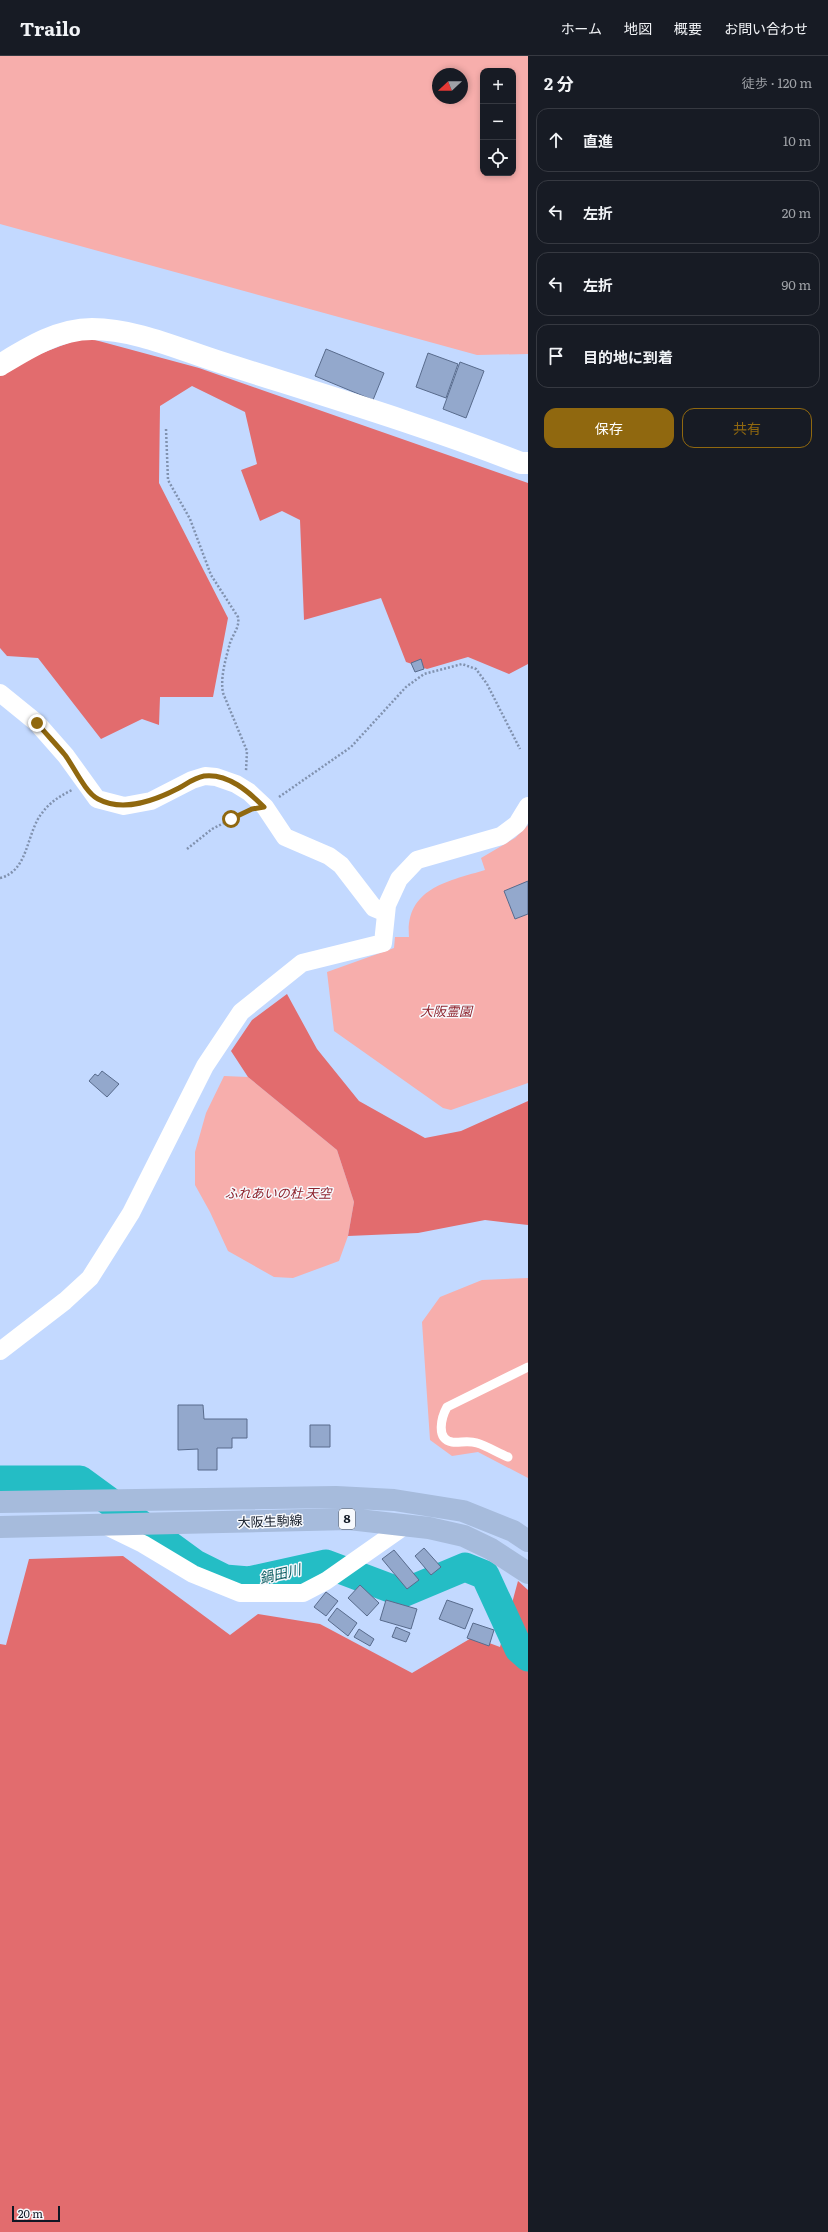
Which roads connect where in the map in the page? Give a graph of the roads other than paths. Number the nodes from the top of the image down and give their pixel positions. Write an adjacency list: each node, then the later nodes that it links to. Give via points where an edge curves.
1 (0, 365): 2 (street, via 33,344 64,333 91,329 132,334 349,403 521,463)
2 (528, 463)
3 (0, 693): 5 (street, via 37,723 66,756 97,798 124,806 151,801 205,776 216,777 239,786 264,807 285,837 329,856 341,865 374,908)
4 (528, 806): 5 (street, via 516,824 501,836 417,860 399,879)
5 (386, 913): 6 (street, via 383,943 302,963 241,1012 205,1066 131,1213 90,1278 65,1302)
6 (0, 1350)
7 (528, 1367): 8 (lane, via 447,1407 442,1416 441,1427 450,1442 476,1443)
8 (508, 1457)
9 (0, 1502): 13 (main road, 大阪生駒線 / 8, via 336,1497 394,1500 463,1511 513,1531)
10 (114, 1525): 11 (main road, 大阪生駒線 / 8, via 349,1518); 11 (street, via 193,1574 240,1593 304,1593 326,1581); 12 (main road, 大阪生駒線 / 8)
11 (406, 1525): 14 (main road, 大阪生駒線 / 8, via 464,1536 491,1549)
12 (0, 1527)
13 (528, 1541)
14 (528, 1573)

